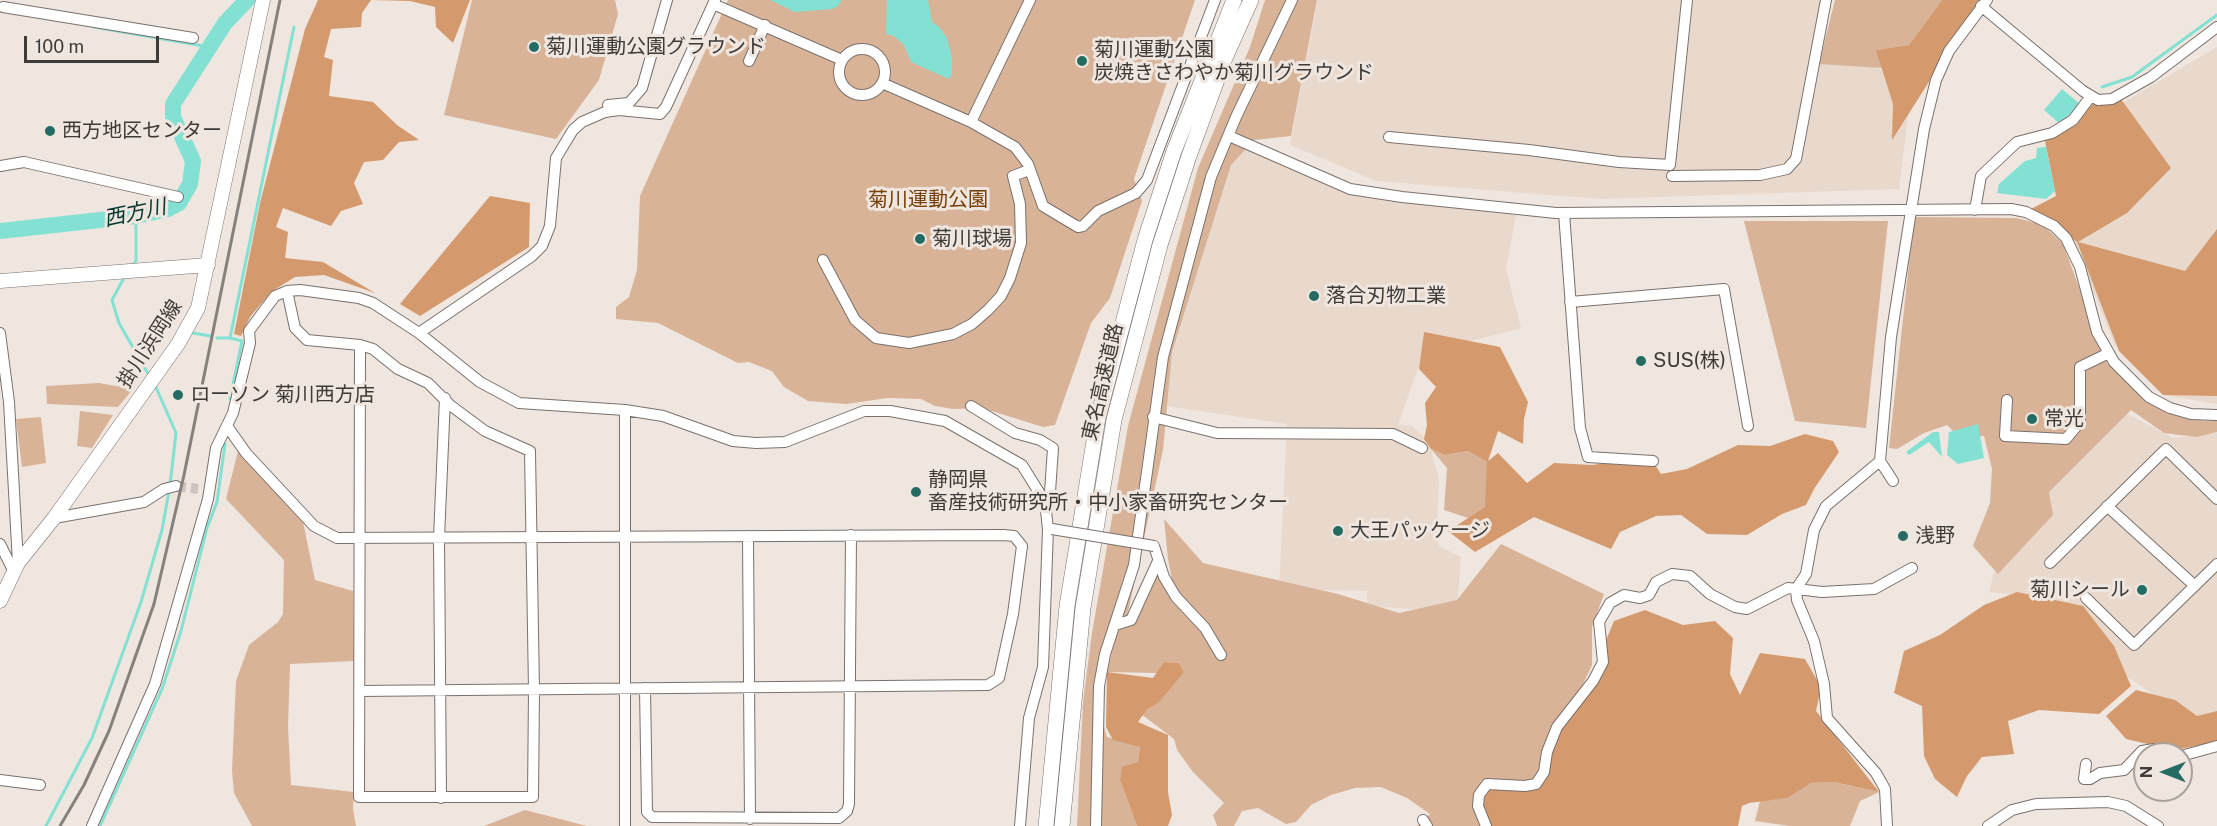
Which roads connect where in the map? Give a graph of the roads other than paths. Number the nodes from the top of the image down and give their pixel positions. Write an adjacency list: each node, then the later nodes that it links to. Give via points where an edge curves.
1 (667, 0): 20 (street, via 642,88 630,103 601,106)
2 (1030, 0): 21 (street)
3 (1215, 0): 25 (street, via 1147,180 1136,193 1098,211 1078,227 1043,206)
4 (1234, 0): 96 (highway, 東名高速道路, via 1186,118 1145,240 1098,417 1067,606)
5 (1251, 0): 97 (highway, 東名高速道路, via 1205,112 1160,245 1114,420 1083,608)
6 (1292, 0): 22 (street)
7 (1687, 0): 23 (street, via 1670,165)
8 (1826, 0): 26 (street, via 1796,159 1787,169 1760,175)
9 (714, 2): 13 (street); 20 (street, via 660,114 619,110)
10 (1984, 3): 19 (street); 28 (street, via 1948,51 1936,80)
11 (3, 6): 15 (street)
12 (262, 6): 32 (main road, 掛川浜岡線)
13 (765, 25): 16 (street); 17 (street)
14 (2217, 27): 19 (street, via 2151,77 2112,99)
15 (193, 39)
16 (842, 60): 18 (street, via 852,50 873,51 883,62); 18 (street, via 841,81 850,92 864,95)
17 (749, 61)
18 (882, 83): 21 (street)
19 (2091, 96): 29 (street, via 2073,120 2052,133 2017,142 1980,176)
20 (593, 116): 37 (street, via 573,130 556,158 550,226 542,246)
21 (971, 122): 25 (street, via 1015,147)
22 (1228, 136): 30 (street, via 1350,189); 45 (street, via 1211,177 1163,357)
23 (1389, 137)
24 (0, 166): 27 (street, via 24,162)
25 (1029, 170): 31 (street, via 1013,176 1020,204 1021,243 1010,278 988,310 953,334 909,343 876,338 855,320)
26 (1672, 176)
27 (178, 197)
28 (1910, 210): 29 (street); 30 (street); 50 (street, via 1891,338)
29 (1974, 210): 39 (street, via 2026,212 2054,226 2066,238 2080,267 2097,332)
30 (1564, 213): 35 (street)
31 (823, 260)
32 (208, 265): 33 (main road); 58 (main road, 掛川浜岡線, via 198,308 187,331)
33 (0, 281)
34 (287, 291): 37 (street, via 359,298 374,303); 38 (street, via 295,328 307,340); 46 (street, via 276,296 249,331 250,343)
35 (1570, 302): 47 (street, via 1724,289); 49 (street, via 1580,428 1588,457)
36 (0, 333): 70 (street, via 9,402)
37 (419, 333): 43 (street, via 480,382 519,403)
38 (360, 345): 40 (street, via 428,383); 63 (street)
39 (2109, 353): 41 (street, via 2080,367 2080,422 2066,439 2005,436); 44 (street, via 2149,397 2192,414)
40 (445, 398): 64 (street); 65 (street, via 485,431 530,451)
41 (2007, 400)
42 (971, 406): 56 (street, via 1015,433 1053,448 1050,492)
43 (625, 410): 56 (street, via 663,416 733,441 756,443 785,442 864,411 890,411 945,421 1022,465); 62 (street)
44 (2217, 415)
45 (1153, 417): 48 (street, via 1217,433 1393,434); 76 (street, via 1134,565)
46 (227, 426): 54 (street, via 216,448); 63 (street, via 246,453 314,526 337,538)
47 (1748, 426)
48 (1422, 448)
49 (1653, 461)
50 (1880, 461): 51 (street); 73 (street, via 1826,507 1814,530 1806,574)
51 (1893, 481)
52 (176, 486): 58 (street, via 144,502)
53 (198, 489): 54 (street)
54 (208, 499): 93 (street, via 155,684)
55 (2217, 499): 57 (street, via 2166,448)
56 (1045, 502): 59 (street)
57 (2107, 506): 68 (street); 72 (street)
58 (54, 518): 70 (main road, 掛川浜岡線)
59 (1050, 529): 67 (street, bridge, via 1154,546); 95 (street, via 1043,667 1029,718)
60 (851, 535): 61 (street); 80 (street); 80 (street, via 1003,535 1014,536 1022,546 999,678 975,687)
61 (748, 536): 62 (street); 79 (street)
62 (625, 537): 65 (street); 81 (street)
63 (358, 538): 64 (street); 84 (street)
64 (439, 538): 65 (street); 82 (street)
65 (531, 538): 83 (street)
66 (0, 544): 70 (street)
67 (1158, 561): 76 (street, via 1131,620); 77 (street, via 1176,597 1205,628)
68 (2050, 563)
69 (2217, 564): 72 (street)
70 (16, 567): 75 (main road, 掛川浜岡線)
71 (1912, 568): 73 (street, via 1874,589)
72 (2195, 586): 74 (street, via 2134,645)
73 (1796, 589): 99 (street, via 1788,588 1747,609 1710,594 1690,576 1672,574 1656,582 1649,595 1624,595 1610,603 1599,622 1603,663 1557,727 1544,772 1536,783 1487,784 1479,795 1478,806); 100 (street, via 1814,641 1827,718 1876,773 1885,789)
74 (2086, 598)
75 (0, 601)
76 (1115, 625): 98 (street, via 1100,686)
77 (1221, 655)
78 (645, 688): 79 (street); 81 (street); 92 (street, via 647,812 652,817)
79 (750, 688): 80 (street); 92 (street)
80 (848, 688): 92 (street, via 847,811 839,818)
81 (625, 689): 83 (street); 94 (street)
82 (442, 690): 83 (street); 84 (street); 91 (street)
83 (534, 690): 91 (street, via 533,796)
84 (360, 691): 91 (street, via 359,797)
85 (2217, 746): 86 (street)
86 (2193, 753)
87 (2133, 760): 88 (street, via 2124,770 2100,773 2090,779 2084,779)
88 (2086, 764)
89 (0, 780): 90 (street)
90 (40, 785)
91 (441, 798)
92 (750, 819)
93 (92, 826)
94 (625, 826)
95 (1020, 826)
96 (1046, 826)
97 (1062, 826)
98 (1096, 826)
99 (1486, 826)
100 (1887, 826)
101 (1988, 826): 102 (street, via 2012,810 2036,804 2108,802 2126,806)
102 (2158, 826)

